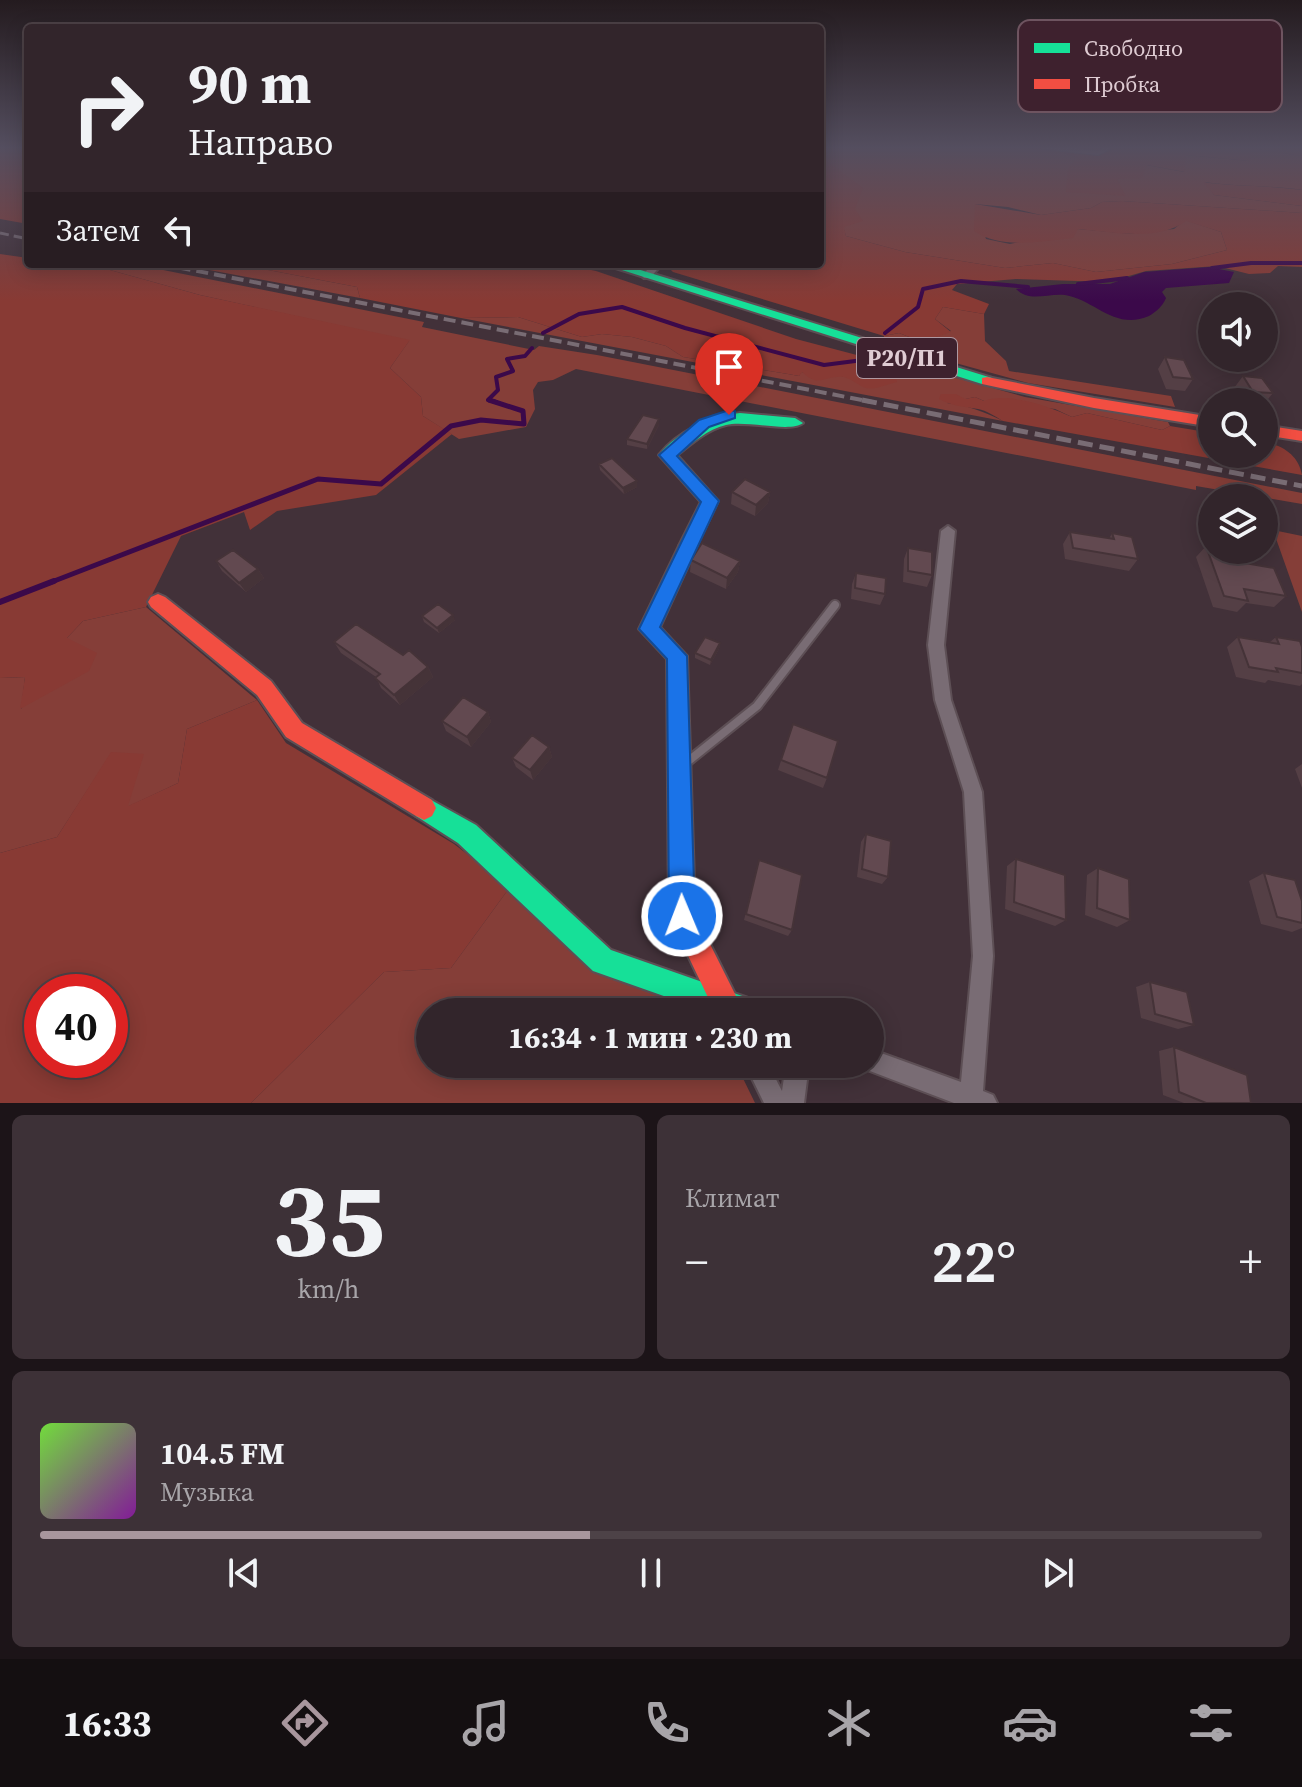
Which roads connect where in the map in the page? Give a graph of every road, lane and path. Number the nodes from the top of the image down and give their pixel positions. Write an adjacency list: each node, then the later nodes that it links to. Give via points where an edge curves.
1 (652, 270): 2 (street, Р20/П1, via 968,377)
2 (1198, 420)
3 (795, 423): 9 (street, via 729,415 704,423 667,455 710,501 649,629 677,656)
4 (1278, 432): 5 (street)
5 (1302, 436)
6 (948, 531): 15 (street, via 936,645 943,700 973,792 983,956)
7 (158, 602): 10 (street, via 264,688 294,730 467,834 603,961)
8 (835, 605): 9 (lane, via 757,706)
9 (679, 768): 11 (street, via 682,916)
10 (701, 998)
11 (723, 998)
12 (884, 1065): 15 (street)
13 (763, 1078): 16 (street)
14 (795, 1078): 17 (street)
15 (978, 1100)
16 (776, 1103)
17 (792, 1103)

